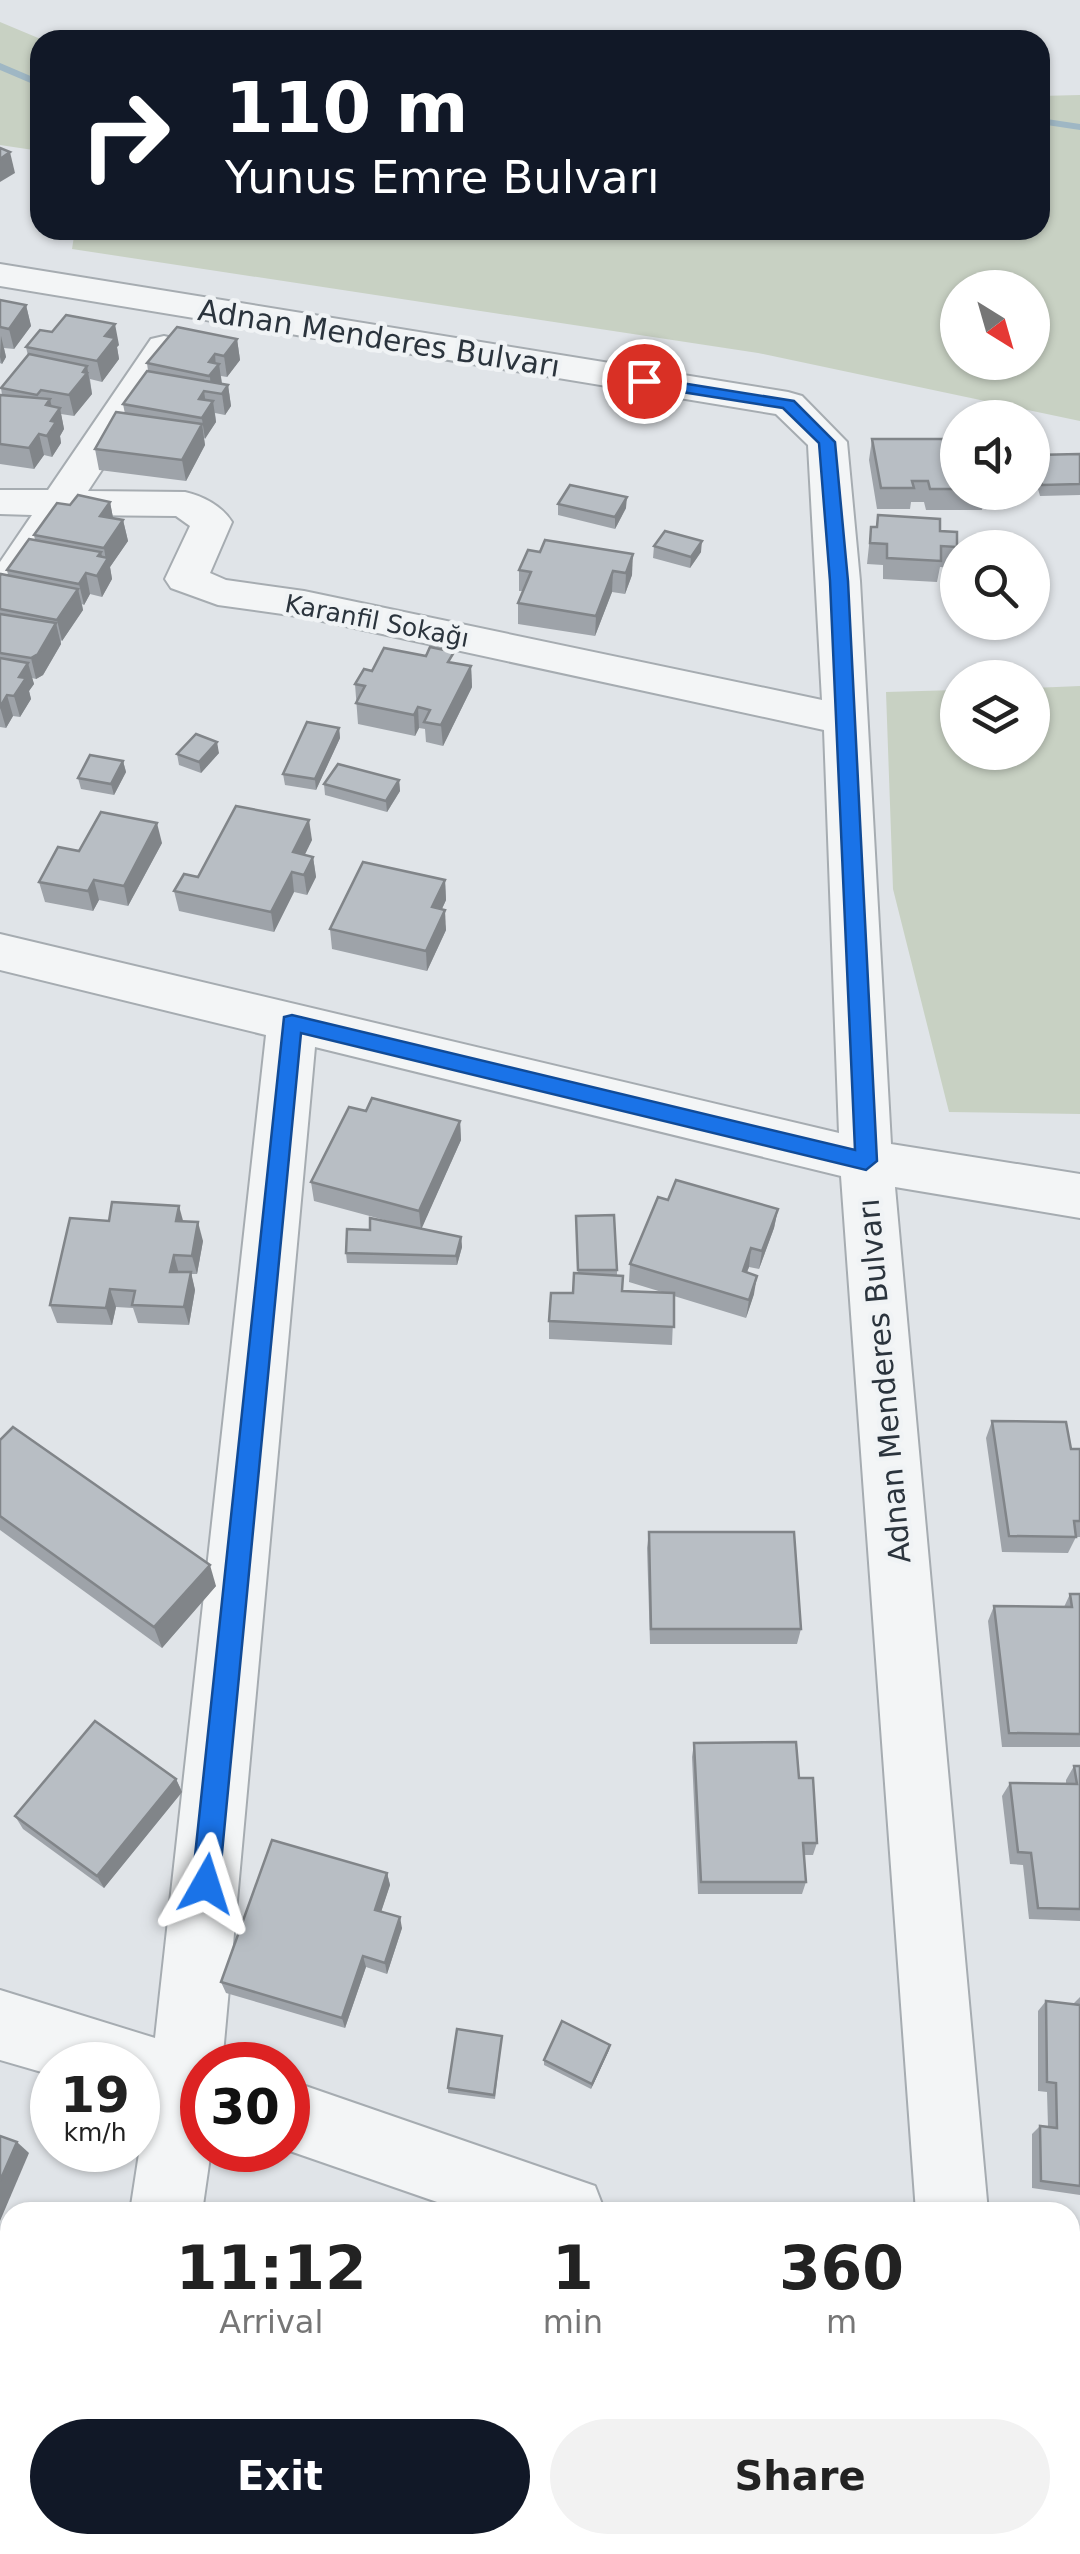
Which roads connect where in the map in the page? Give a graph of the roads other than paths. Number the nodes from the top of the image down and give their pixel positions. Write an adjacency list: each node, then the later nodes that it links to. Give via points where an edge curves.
1 (0, 276): 2 (street, Adnan Menderes Bulvarı)
2 (190, 307): 4 (street); 6 (street, Adnan Menderes Bulvarı, via 788,404 827,442)
3 (0, 502): 4 (street, Karanfil Sokağı)
4 (61, 505): 5 (street); 6 (street, Karanfil Sokağı, via 186,504 212,522 186,579 218,592 304,604)
5 (0, 593)
6 (845, 720): 9 (street, Adnan Menderes Bulvarı)
7 (0, 952): 8 (street)
8 (292, 1023): 9 (street); 12 (street)
9 (866, 1161): 10 (street); 16 (street, Adnan Menderes Bulvarı)
10 (1080, 1196)
11 (0, 2024): 12 (street)
12 (166, 2074): 14 (street)
13 (310, 2123): 15 (street)
14 (166, 2202)
15 (539, 2202)
16 (951, 2202)

